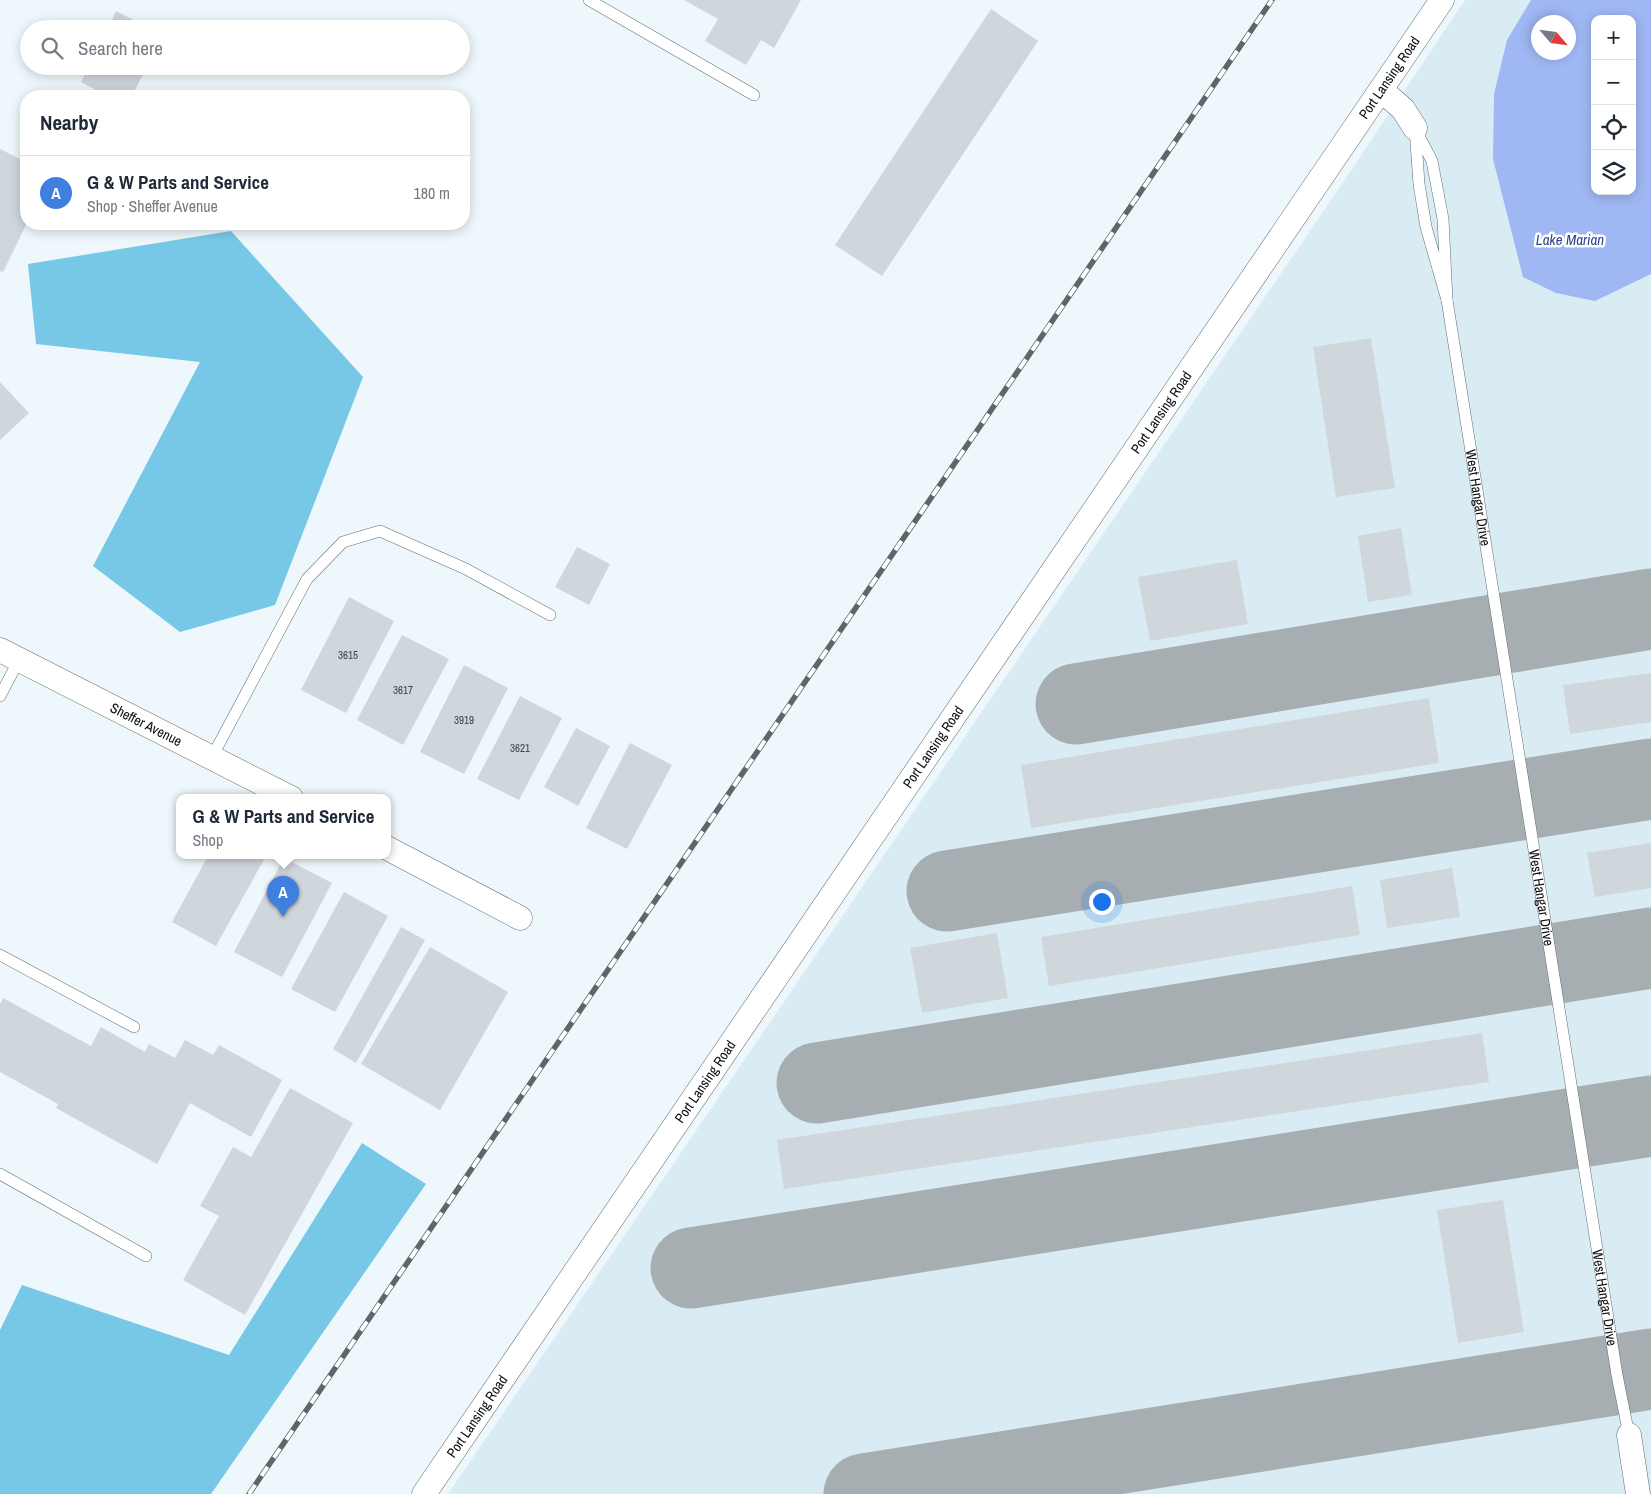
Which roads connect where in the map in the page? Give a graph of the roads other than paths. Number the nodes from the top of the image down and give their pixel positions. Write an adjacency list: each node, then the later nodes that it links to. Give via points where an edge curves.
1 (589, 0): 4 (lane)
2 (1442, 0): 3 (street, Port Lansing Road)
3 (1381, 90): 5 (street, West Hangar Drive, via 1403,109); 19 (street, Port Lansing Road)
4 (754, 95)
5 (1415, 128): 6 (lane, West Hangar Drive, via 1426,227); 6 (lane, West Hangar Drive, via 1432,161 1443,219)
6 (1446, 300): 18 (lane, West Hangar Drive)
7 (550, 615): 10 (lane, via 466,569 380,531 343,542 307,579)
8 (9, 655): 9 (lane); 10 (street, Sheffer Avenue)
9 (0, 696)
10 (212, 757): 11 (street, Sheffer Avenue)
11 (283, 794)
12 (391, 850): 13 (street)
13 (520, 918)
14 (0, 954): 15 (lane)
15 (134, 1027)
16 (0, 1174): 17 (lane)
17 (146, 1256)
18 (1629, 1435): 20 (street, West Hangar Drive)
19 (424, 1494)
20 (1638, 1494)

